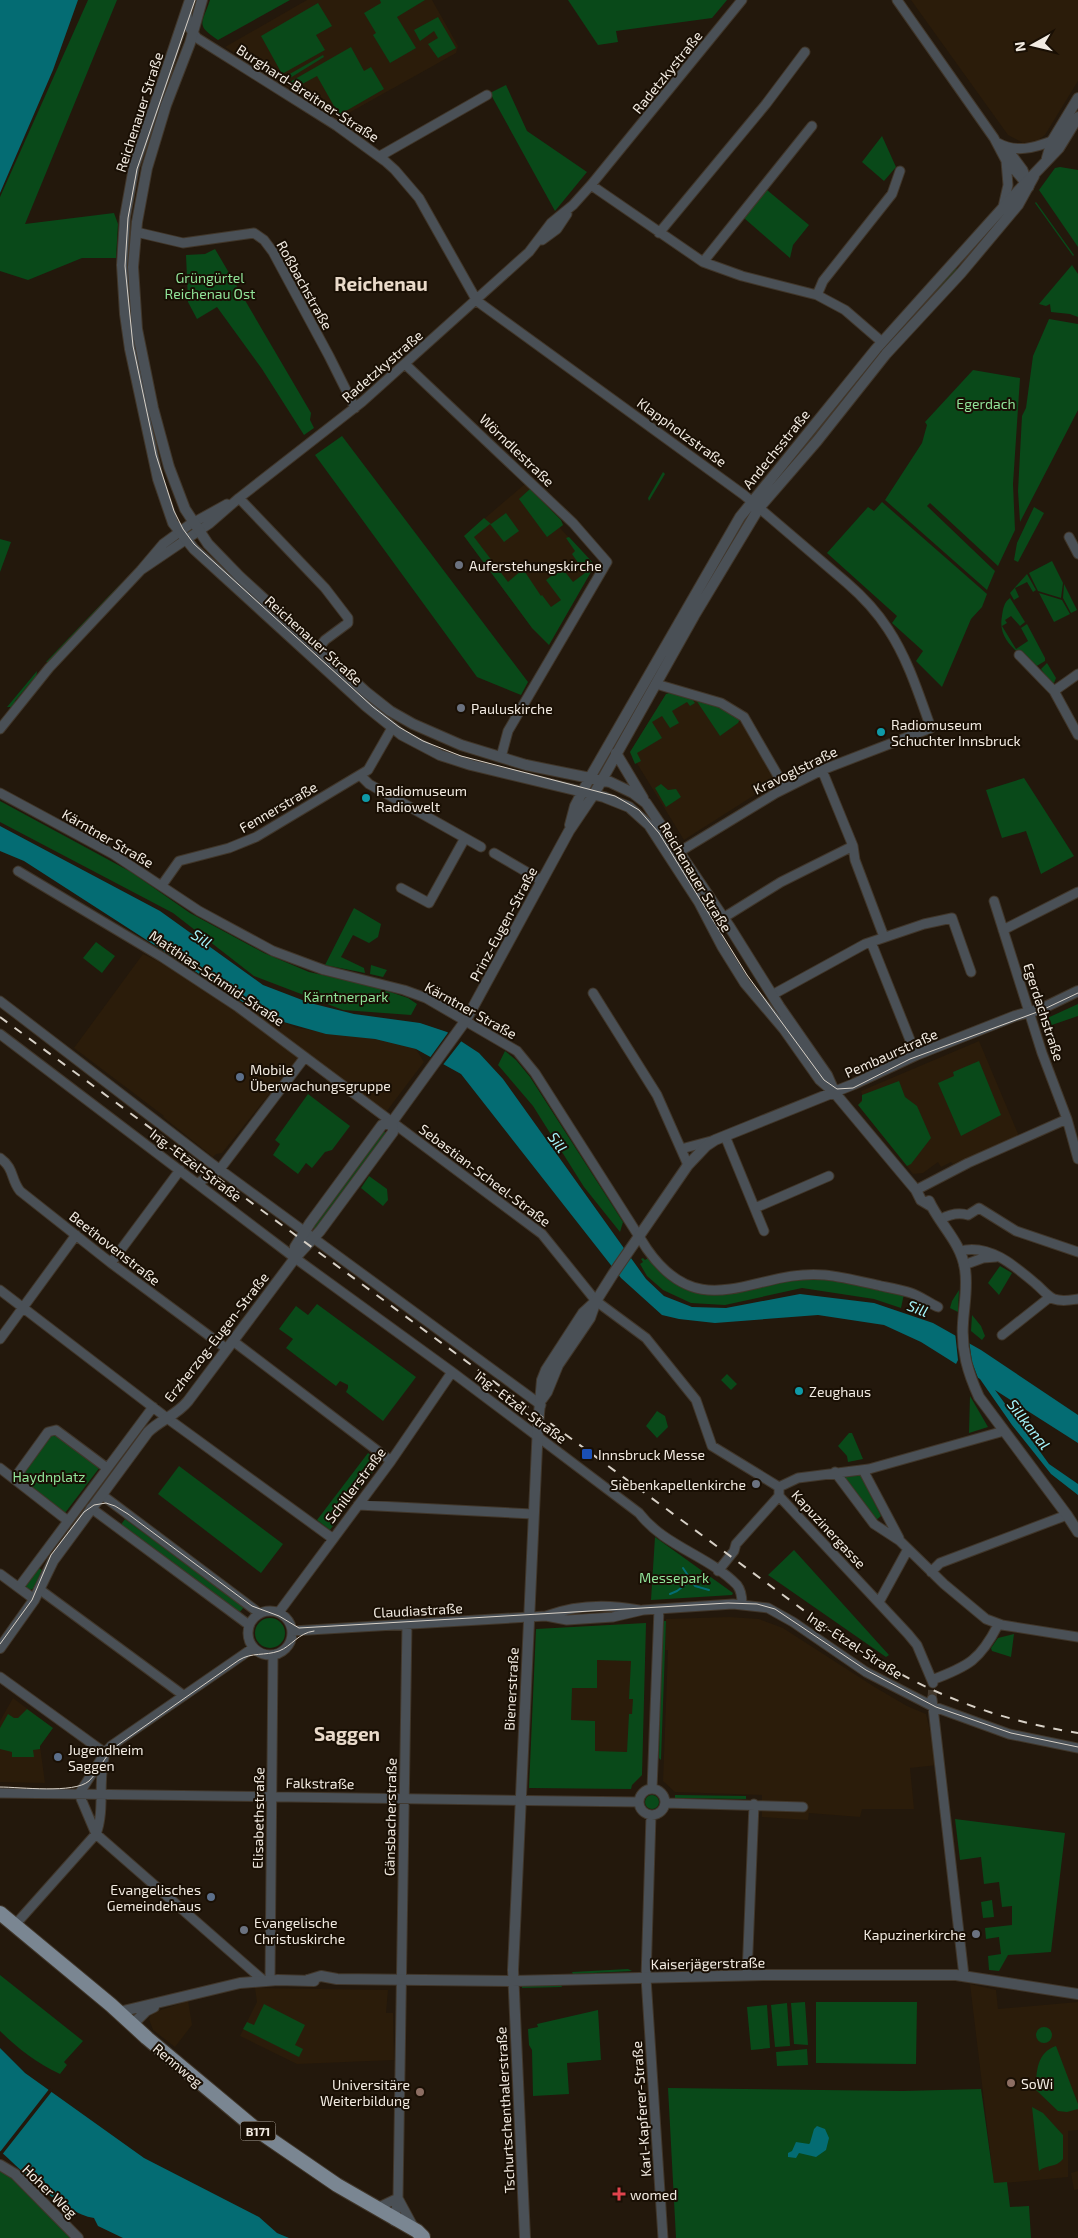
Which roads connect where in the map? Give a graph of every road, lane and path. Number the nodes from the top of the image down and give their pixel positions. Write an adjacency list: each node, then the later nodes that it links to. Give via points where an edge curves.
1 (202, 0): 5 (street, Reichenauer Straße)
2 (742, 0): 18 (street, Radetzkystraße)
3 (897, 0): 12 (street)
4 (189, 2): 5 (street, via 187,21); 20 (street, Reichenauer Straße, via 142,139)
5 (191, 38): 13 (street, Burghard-Breitner-Straße, via 201,40); 21 (street, Reichenauer Straße, via 154,141)
6 (805, 52): 22 (street)
7 (487, 95): 13 (street)
8 (1078, 98): 11 (street, Andechsstraße)
9 (1078, 117): 15 (street, Andechsstraße, via 1059,148)
10 (812, 126): 24 (street)
11 (1052, 141): 12 (street, via 1028,148); 15 (street, Andechsstraße)
12 (1002, 145): 14 (street); 17 (street)
13 (380, 156): 27 (street, Burghard-Breitner-Straße, via 419,198)
14 (1005, 158): 17 (street); 19 (street, via 1008,185)
15 (1047, 159): 17 (street, Andechsstraße)
16 (900, 171): 26 (street, via 892,194 823,281)
17 (1029, 182): 19 (street, Andechsstraße); 25 (street, Andechsstraße, via 1023,199)
18 (591, 185): 22 (street); 27 (street, Radetzkystraße)
19 (1003, 208): 23 (street, Andechsstraße)
20 (124, 223): 21 (street); 35 (street, Reichenauer Straße, via 122,272 129,342 156,470 169,513)
21 (136, 232): 31 (street, Roßbachstraße, via 183,244 254,233 264,240 282,267); 34 (street, Reichenauer Straße, via 133,293 142,356 169,468 180,500)
22 (659, 233): 24 (street)
23 (955, 260): 25 (street); 28 (street, Andechsstraße)
24 (703, 262): 26 (street, via 742,276)
25 (964, 269): 29 (street, Andechsstraße)
26 (817, 295): 28 (street, via 845,310)
27 (477, 301): 30 (street, Radetzkystraße); 33 (street, Klappholzstraße)
28 (882, 342): 29 (street); 33 (street, Andechsstraße)
29 (886, 354): 33 (street, Andechsstraße, via 817,441)
30 (405, 364): 31 (street, Radetzkystraße); 49 (street, Wörndlestraße, via 606,558 604,570 508,731)
31 (354, 408): 32 (street, Radetzkystraße)
32 (236, 499): 34 (street, Radetzkystraße); 38 (street, via 325,588 348,618 348,623)
33 (755, 505): 41 (street, Andechsstraße); 43 (street, Andechsstraße, via 740,517 688,605); 45 (street, Klappholzstraße, via 862,596 888,628 909,669)
34 (196, 526): 35 (street, Radetzkystraße); 38 (street, Reichenauer Straße, via 215,552)
35 (181, 535): 44 (street, Reichenauer Straße); 46 (street, Radetzkystraße, via 141,570 49,668)
36 (1069, 537): 37 (street)
37 (1078, 554)
38 (318, 649): 49 (street, Reichenauer Straße, via 377,701 403,719 454,743)
39 (1019, 655): 42 (street)
40 (1078, 674): 42 (street)
41 (656, 684): 43 (street, Andechsstraße); 54 (street, via 721,704 744,717)
42 (1054, 691): 47 (street)
43 (625, 727): 48 (street, Andechsstraße); 52 (street, Andechsstraße)
44 (392, 728): 51 (street, Fennerstraße, via 368,770); 55 (street, Reichenauer Straße, via 416,744 450,759)
45 (931, 728): 50 (street, Kravoglstraße)
46 (0, 729)
47 (1078, 735)
48 (616, 753): 53 (street, Andechsstraße); 58 (street)
49 (501, 757): 52 (street, Reichenauer Straße, via 526,766)
50 (822, 770): 54 (street, Kravoglstraße); 61 (street)
51 (360, 775): 60 (street, via 370,784); 67 (street, Fennerstraße, via 256,837 179,862)
52 (590, 777): 53 (street, Reichenauer Straße); 55 (street, Prinz-Eugen-Straße)
53 (601, 779): 57 (street, Prinz-Eugen-Straße); 58 (street, Reichenauer Straße, via 623,787)
54 (785, 788): 63 (street, Kravoglstraße)
55 (582, 791): 57 (street, Reichenauer Straße); 59 (street, Prinz-Eugen-Straße)
56 (0, 793): 67 (street, Kärntner Straße)
57 (594, 794): 59 (street, Prinz-Eugen-Straße); 86 (street, Reichenauer Straße, via 628,807 649,825 742,977 820,1080)
58 (646, 803): 63 (street, Reichenauer Straße)
59 (569, 831): 66 (street, Prinz-Eugen-Straße)
60 (465, 838): 62 (street); 68 (street, via 429,903)
61 (854, 846): 71 (street, via 781,882); 73 (street, via 855,860)
62 (481, 847)
63 (679, 852): 71 (street, Reichenauer Straße)
64 (494, 853): 66 (street)
65 (18, 871): 84 (street, Matthias-Schmid-Straße, via 162,957 274,1032)
66 (542, 880): 81 (street, Prinz-Eugen-Straße)
67 (162, 885): 81 (street, Kärntner Straße, via 206,916 286,957 404,990)
68 (401, 888)
69 (1078, 892): 72 (street)
70 (994, 901): 72 (street, Egerdachstraße)
71 (723, 918): 78 (street, Reichenauer Straße)
72 (1003, 930): 80 (street, Egerdachstraße)
73 (884, 937): 74 (street); 75 (street, via 952,918)
74 (871, 942): 78 (street); 83 (street)
75 (971, 972)
76 (1078, 991): 80 (street, Pembaurstraße)
77 (592, 993): 90 (street, via 657,1095)
78 (772, 995): 86 (street, Reichenauer Straße, via 827,1075)
79 (0, 1001): 94 (street, Ing.-Etzel-Straße)
80 (1028, 1012): 83 (street, Pembaurstraße); 87 (street, Egerdachstraße)
81 (466, 1020): 85 (street, Prinz-Eugen-Straße); 104 (street, Kärntner Straße, via 517,1051)
82 (0, 1034): 95 (street, Ing.-Etzel-Straße)
83 (916, 1055): 86 (street, Pembaurstraße)
84 (305, 1057): 88 (street, Matthias-Schmid-Straße); 94 (street)
85 (431, 1069): 88 (street, Erzherzog-Eugen-Straße)
86 (834, 1092): 89 (street, Pembaurstraße); 98 (street, Reichenauer Straße)
87 (1068, 1119): 92 (street, Egerdachstraße); 98 (street)
88 (392, 1122): 102 (street, Erzherzog-Eugen-Straße, via 393,1132 320,1231); 115 (street, Sebastian-Scheel-Straße, via 542,1234)
89 (720, 1138): 90 (street, Pembaurstraße); 93 (street, Pembaurstraße, via 706,1146); 99 (street)
90 (680, 1149): 93 (street)
91 (0, 1158): 103 (street, Beethovenstraße, via 10,1166 20,1191)
92 (1078, 1159)
93 (688, 1165): 104 (street, Pembaurstraße)
94 (220, 1169): 97 (street); 102 (street, Ing.-Etzel-Straße)
95 (180, 1170): 97 (street, Ing.-Etzel-Straße); 109 (street)
96 (829, 1176): 99 (street)
97 (198, 1183): 108 (street, Ing.-Etzel-Straße)
98 (916, 1190): 100 (street, Reichenauer Straße, via 921,1200 931,1206)
99 (755, 1208): 101 (street)
100 (941, 1219): 105 (street, Reichenauer Straße); 106 (street, via 950,1214 968,1215 979,1208 1016,1231)
101 (764, 1231)
102 (309, 1234): 108 (street, Erzherzog-Eugen-Straße); 122 (street, Ing.-Etzel-Straße)
103 (76, 1235): 109 (street, Beethovenstraße); 116 (street)
104 (639, 1238): 111 (street, Pembaurstraße); 117 (street, Kärntner Straße, via 657,1264 676,1279 700,1288 734,1290 799,1274 825,1275 911,1293)
105 (960, 1251): 107 (street, via 976,1249); 110 (street, Reichenauer Straße)
106 (1078, 1252)
107 (999, 1257): 110 (street); 113 (street)
108 (295, 1258): 120 (street, Erzherzog-Eugen-Straße); 121 (street, Ing.-Etzel-Straße)
109 (111, 1263): 120 (street, Beethovenstraße)
110 (964, 1264): 125 (street, Reichenauer Straße, via 967,1286 963,1349 979,1397)
111 (613, 1274): 115 (street, Bienerstraße)
112 (0, 1290): 116 (street)
113 (1050, 1296): 114 (street, via 1058,1300); 118 (street)
114 (1078, 1299)
115 (596, 1301): 122 (street, Bienerstraße, via 583,1313 551,1360 542,1380); 133 (street, Kapuzinergasse, via 646,1338 694,1398 712,1446)
116 (24, 1307): 119 (street); 123 (street)
117 (938, 1307)
118 (1002, 1335)
119 (0, 1339)
120 (230, 1345): 124 (street, Erzherzog-Eugen-Straße, via 185,1405); 127 (street, Beethovenstraße)
121 (452, 1372): 126 (street, Ing.-Etzel-Straße); 127 (street, Schillerstraße)
122 (541, 1402): 126 (street, Bienerstraße)
123 (153, 1407): 124 (street); 129 (street, Erzherzog-Eugen-Straße)
124 (168, 1418): 134 (street, Erzherzog-Eugen-Straße, via 148,1432); 142 (street)
125 (1004, 1431): 130 (street); 138 (street, Reichenauer Straße)
126 (537, 1436): 137 (street, Bienerstraße); 145 (street, Ing.-Etzel-Straße, via 639,1513 645,1522 679,1550 700,1558)
127 (391, 1461): 135 (street, Schillerstraße)
128 (0, 1468): 132 (street)
129 (107, 1468): 132 (street, via 56,1430 51,1430); 140 (street)
130 (863, 1470): 131 (street); 143 (street)
131 (835, 1472): 133 (street, via 798,1478); 143 (street, via 874,1524)
132 (14, 1479): 140 (street)
133 (779, 1491): 145 (street); 150 (street, Kapuzinergasse)
134 (102, 1495): 136 (street, Erzherzog-Eugen-Straße); 154 (street)
135 (358, 1505): 137 (street); 142 (street, Schillerstraße)
136 (91, 1508): 149 (street, Erzherzog-Eugen-Straße, via 48,1568); 157 (street)
137 (532, 1514): 155 (street, Bienerstraße)
138 (1068, 1515): 139 (street); 141 (street, Reichenauer Straße); 146 (street, via 940,1564)
139 (1078, 1519)
140 (68, 1521): 148 (street)
141 (1078, 1532)
142 (332, 1538): 153 (street, Schillerstraße)
143 (900, 1541): 144 (street)
144 (908, 1549): 146 (street); 150 (street)
145 (718, 1571): 151 (street, Ing.-Etzel-Straße, via 738,1586)
146 (932, 1572): 158 (street, via 983,1617)
147 (0, 1574): 148 (street)
148 (19, 1587): 149 (street)
149 (37, 1594): 161 (street, Erzherzog-Eugen-Straße); 165 (street)
150 (878, 1602): 158 (street, Kapuzinergasse, via 917,1645 933,1682 974,1660)
151 (742, 1604): 152 (street, Claudiastraße); 166 (street, Ing.-Etzel-Straße, via 778,1612 866,1672)
152 (659, 1609): 155 (street, Claudiastraße, via 614,1617 567,1620); 169 (street)
153 (279, 1612): 154 (street); 159 (street, via 287,1618)
154 (259, 1614): 157 (street)
155 (528, 1617): 156 (street, Claudiastraße); 175 (street, Bienerstraße)
156 (407, 1624): 159 (street, Claudiastraße); 174 (street, Gänsbacherstraße)
157 (249, 1625): 162 (street, via 248,1637)
158 (998, 1625): 160 (street)
159 (292, 1631): 163 (street, via 287,1647)
160 (1078, 1636)
161 (0, 1648)
162 (253, 1648): 163 (street); 165 (street)
163 (273, 1655): 173 (street, Elisabethstraße)
164 (0, 1677): 168 (street)
165 (183, 1696): 168 (street)
166 (932, 1702): 167 (street, Ing.-Etzel-Straße, via 1009,1734); 185 (street)
167 (1078, 1748)
168 (105, 1752): 171 (street); 172 (street)
169 (652, 1789): 176 (street, via 642,1794); 177 (street, via 660,1792)
170 (0, 1793): 171 (street, Falkstraße)
171 (79, 1794): 172 (street, Falkstraße); 181 (street)
172 (100, 1794): 173 (street, Falkstraße); 181 (street, via 100,1823)
173 (272, 1796): 174 (street, Falkstraße); 187 (street, Elisabethstraße)
174 (404, 1799): 175 (street, Falkstraße); 188 (street, Gänsbacherstraße)
175 (519, 1801): 176 (street, Falkstraße); 189 (street, Bienerstraße)
176 (639, 1802): 180 (street, via 644,1812)
177 (665, 1802): 178 (street); 180 (street, via 659,1813)
178 (754, 1804): 179 (street); 184 (street)
179 (803, 1807)
180 (651, 1815): 186 (street, Karl-Kapferer-Straße)
181 (96, 1834): 183 (street); 187 (street)
182 (0, 1913): 183 (main road, Rennweg / B171)
183 (14, 1926): 192 (main road, Rennweg / B171)
184 (747, 1976): 185 (street, Kaiserjägerstraße); 186 (street, Kaiserjägerstraße)
185 (964, 1976): 190 (street, Kaiserjägerstraße)
186 (646, 1978): 189 (street, Kaiserjägerstraße); 201 (street, Karl-Kapferer-Straße)
187 (267, 1980): 188 (street, Kaiserjägerstraße); 191 (street, Kaiserjägerstraße, via 214,1988)
188 (400, 1980): 189 (street, Kaiserjägerstraße); 195 (street, Gänsbacherstraße)
189 (513, 1981): 200 (street, Tschurtschenthalerstraße)
190 (1078, 1994)
191 (164, 2002): 192 (street, Kaiserjägerstraße); 193 (street, Kaiserjägerstraße, via 146,2011)
192 (119, 2012): 193 (main road, Rennweg / B171)
193 (132, 2025): 196 (main road, Rennweg / B171, via 257,2130 303,2164)
194 (0, 2165): 199 (street, Hoher Weg, via 15,2174)
195 (398, 2198): 196 (street); 197 (street, Gänsbacherstraße); 198 (street, via 405,2214)
196 (372, 2206): 197 (main road, Rennweg / B171)
197 (394, 2222): 198 (main road, Rennweg / B171)
198 (422, 2235)
199 (78, 2238)
200 (525, 2238)
201 (663, 2238)

